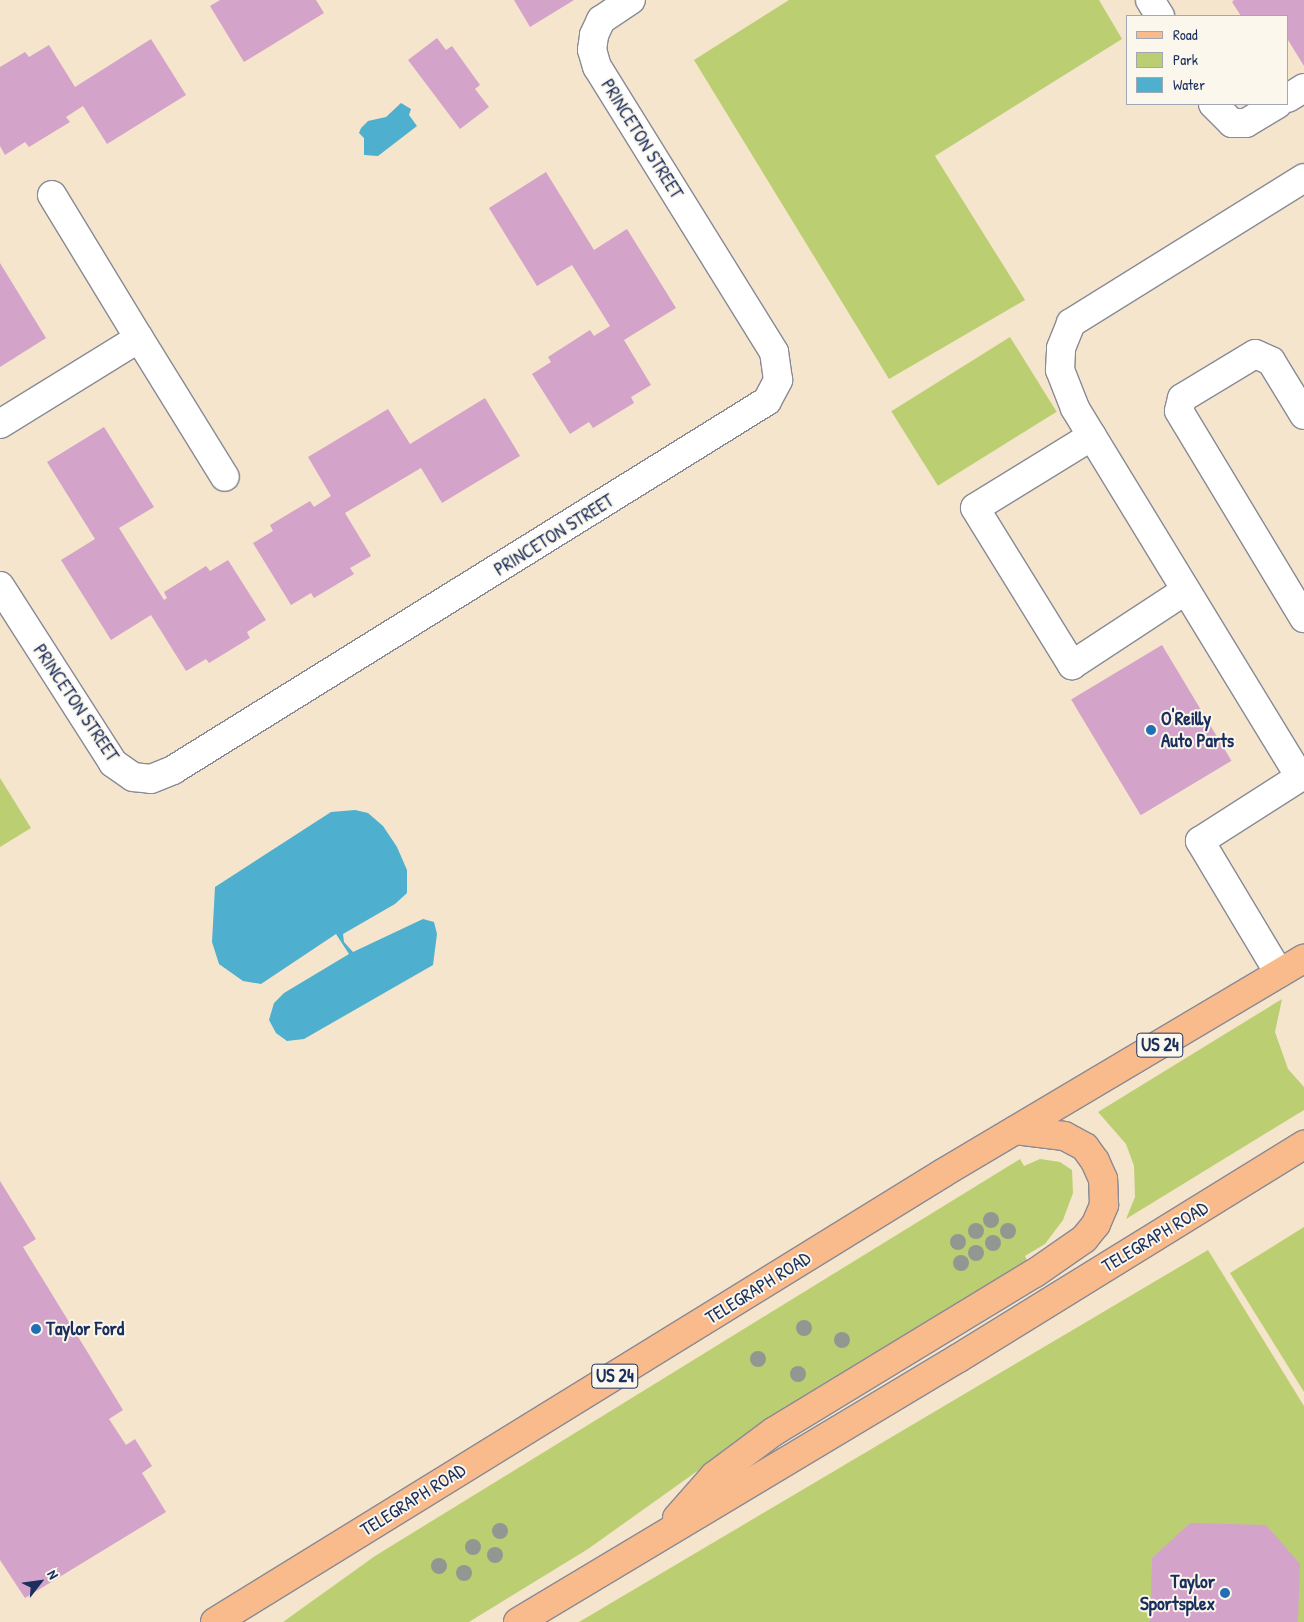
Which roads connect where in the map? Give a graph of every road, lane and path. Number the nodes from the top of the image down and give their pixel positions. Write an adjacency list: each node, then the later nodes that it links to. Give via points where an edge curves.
1 (630, 0): 15 (street, PRINCETON STREET, via 602,20 594,35 594,58 774,352 778,380 767,401 173,770 151,779 133,777 113,763)
2 (1150, 0): 3 (street)
3 (1159, 15)
4 (1304, 88): 5 (street)
5 (1289, 97)
6 (1214, 105): 7 (street, via 1232,123 1246,123)
7 (1276, 105)
8 (1304, 178): 13 (street, via 1071,323 1061,348 1060,370 1075,408)
9 (52, 196): 10 (street)
10 (139, 338): 12 (street); 14 (street)
11 (1304, 416): 17 (street, via 1271,361 1255,354 1182,398 1179,412)
12 (0, 424)
13 (1092, 436): 16 (street); 16 (street, via 975,508 1072,665)
14 (225, 477)
15 (0, 586)
16 (1186, 590): 19 (street, via 1300,777 1200,841)
17 (1304, 618)
18 (1304, 959): 19 (main road, TELEGRAPH ROAD / US 24)
19 (1280, 974): 20 (main road, TELEGRAPH ROAD / US 24)
20 (1015, 1130): 22 (main road, via 1064,1136 1084,1147 1096,1162 1103,1179 1104,1205 1096,1224 1084,1239 1036,1273 773,1432 714,1476); 23 (main road, TELEGRAPH ROAD / US 24)
21 (1304, 1145): 22 (main road, TELEGRAPH ROAD)
22 (661, 1537): 24 (main road, TELEGRAPH ROAD)
23 (301, 1569): 25 (main road, TELEGRAPH ROAD / US 24); 26 (main road)
24 (522, 1621)
25 (215, 1622)
26 (246, 1622)

